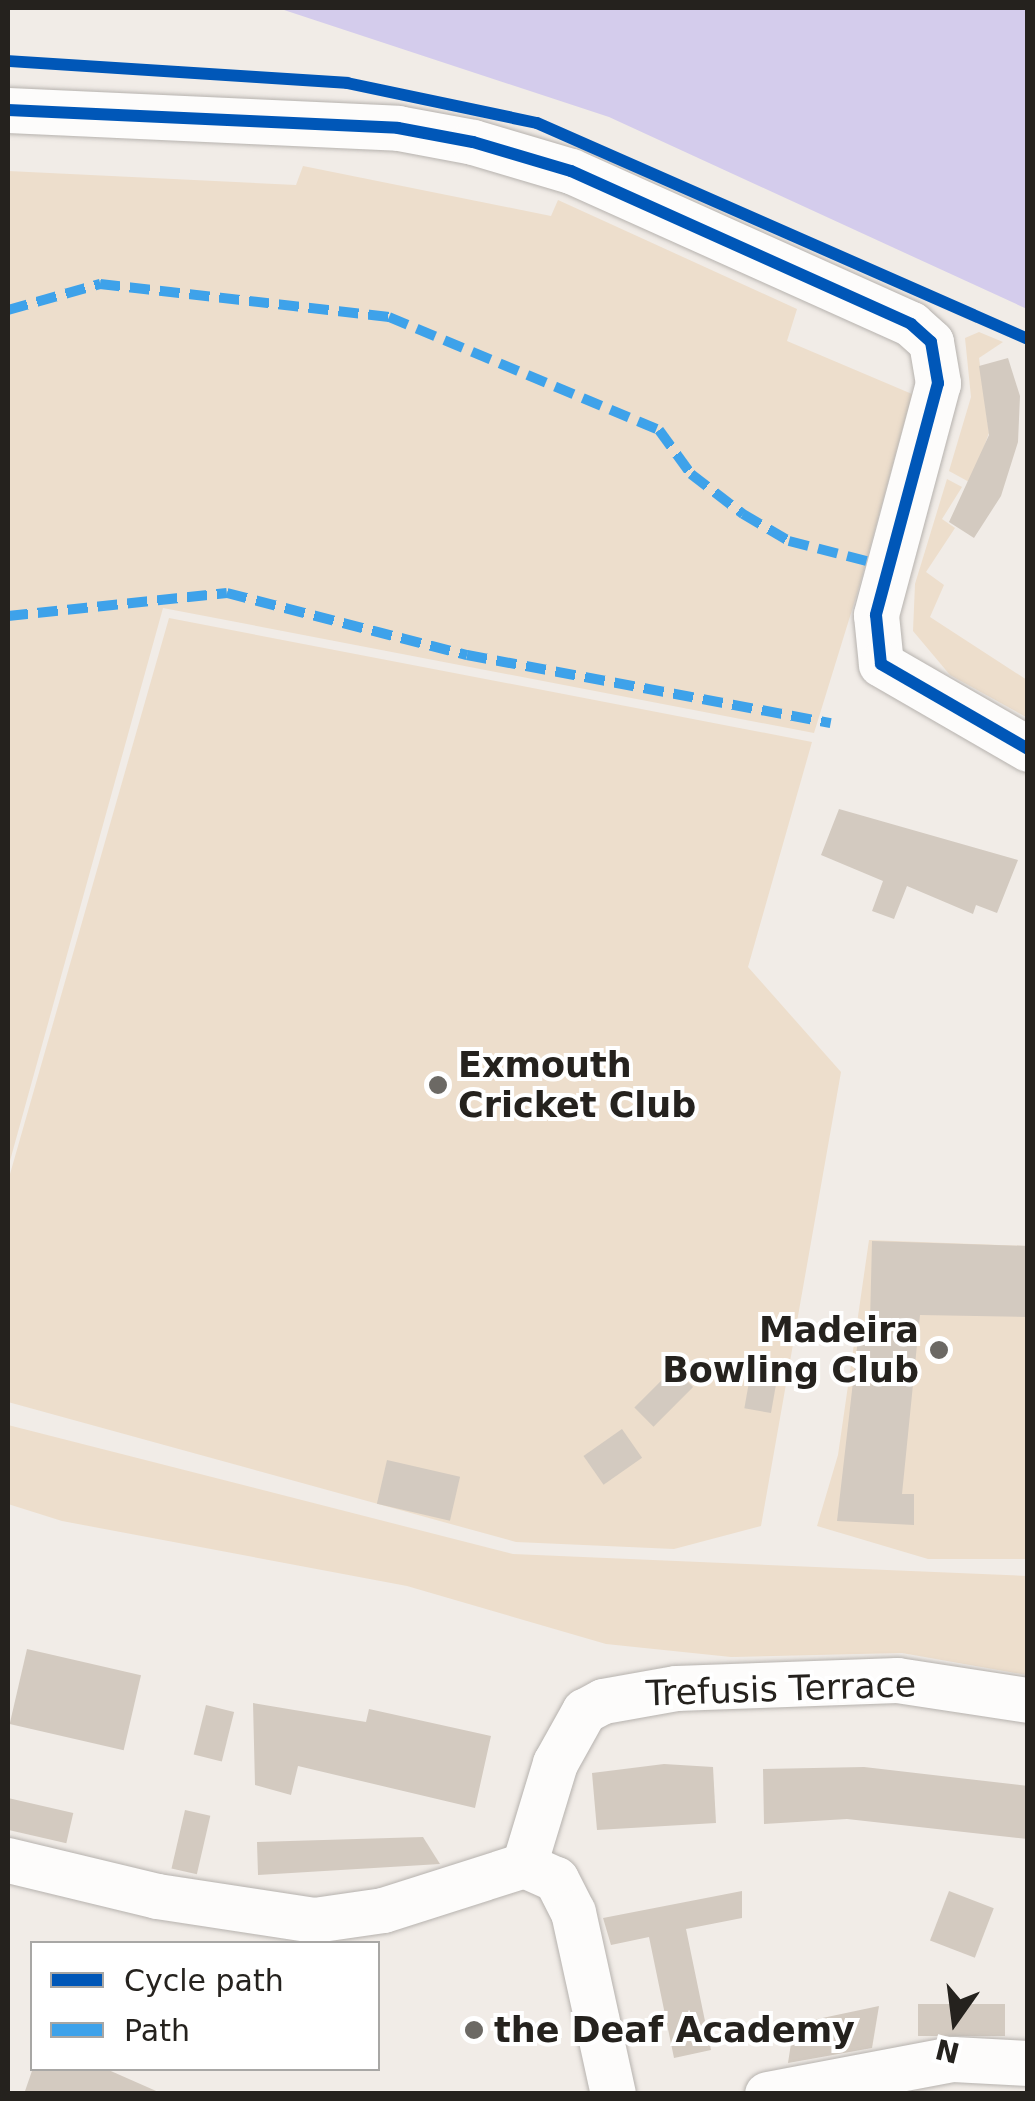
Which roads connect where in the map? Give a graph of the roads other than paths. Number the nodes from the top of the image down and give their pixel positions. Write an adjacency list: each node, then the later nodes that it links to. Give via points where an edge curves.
1 (8, 110): 2 (street, via 398,128 472,142 571,171 911,324 931,342 938,384 876,616 881,664)
2 (1028, 749)
3 (1028, 1700): 5 (street, Trefusis Terrace, via 877,1680 676,1688 604,1701 584,1710 555,1763)
4 (8, 1860): 5 (street, via 157,1896 314,1920 383,1910)
5 (524, 1866): 7 (street, via 556,1879 573,1912)
6 (1028, 2063): 8 (street, via 952,2059)
7 (614, 2094)
8 (767, 2094)

